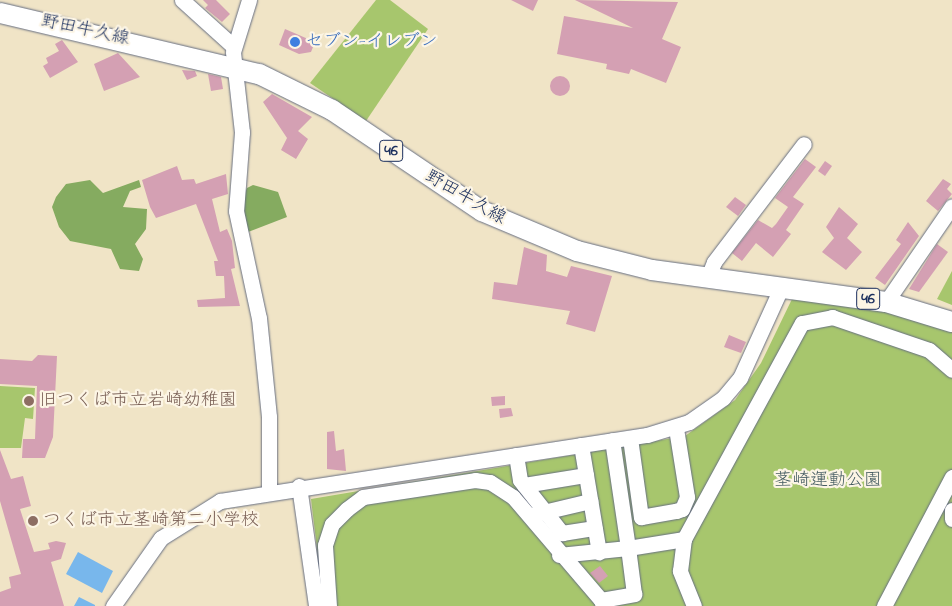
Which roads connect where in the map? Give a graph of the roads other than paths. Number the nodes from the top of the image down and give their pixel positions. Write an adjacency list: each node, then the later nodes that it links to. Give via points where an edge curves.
1 (182, 0): 4 (street)
2 (249, 0): 4 (street)
3 (0, 13): 4 (main road, 野田牛久線 / 46)
4 (233, 55): 7 (main road, 野田牛久線 / 46, via 302,92 442,187 528,232 624,264); 21 (street, via 242,132 236,211 259,318 269,417)
5 (804, 144): 7 (street, via 714,262)
6 (952, 206): 9 (street)
7 (708, 277): 8 (main road, 野田牛久線 / 46)
8 (782, 286): 9 (main road, 野田牛久線 / 46); 12 (street, via 740,378 712,408)
9 (886, 302): 10 (main road, 野田牛久線 / 46)
10 (952, 322)
11 (952, 370): 27 (street, via 929,350 832,317 802,323)
12 (676, 428): 13 (street); 13 (street, via 687,497 682,509 676,511 641,517)
13 (630, 438): 14 (street)
14 (612, 440): 15 (street); 28 (street)
15 (581, 445): 16 (street); 17 (street)
16 (516, 455): 19 (street); 20 (street)
17 (586, 476): 19 (street); 22 (street)
18 (952, 477): 37 (street)
19 (524, 485): 24 (street)
20 (299, 486): 21 (street); 34 (street)
21 (269, 491): 33 (street, via 220,502 180,522 150,550)
22 (590, 501): 24 (street); 26 (street)
23 (952, 510): 25 (street)
24 (536, 513): 26 (street, via 562,533); 30 (street); 35 (street, via 490,482 363,497 332,524 325,545)
25 (952, 519)
26 (595, 528): 29 (street)
27 (684, 540): 28 (street); 36 (street, via 680,571)
28 (628, 548): 29 (street); 32 (street, via 634,594)
29 (594, 553): 30 (street); 31 (street)
30 (559, 555): 31 (street)
31 (584, 582): 32 (street)
32 (602, 603)
33 (113, 606)
34 (316, 606)
35 (330, 606)
36 (694, 606)
37 (884, 606)

